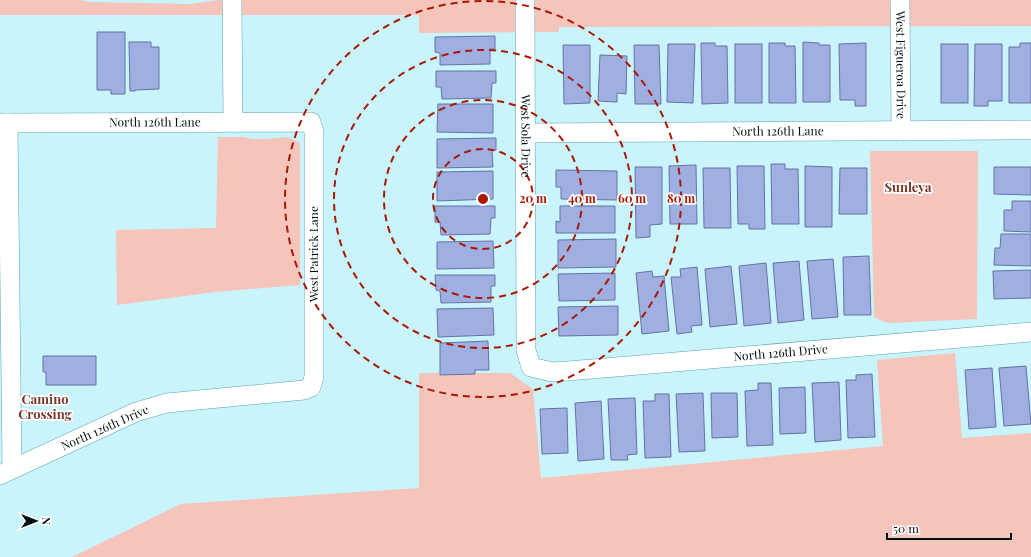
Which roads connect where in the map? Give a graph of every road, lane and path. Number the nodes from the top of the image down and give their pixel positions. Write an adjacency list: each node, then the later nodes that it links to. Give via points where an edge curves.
1 (232, 0): 4 (street)
2 (525, 0): 9 (street, West Sola Drive)
3 (900, 0): 8 (street, West Figueroa Drive)
4 (233, 122): 5 (street, North 126th Lane); 6 (street, North 126th Lane)
5 (311, 122): 12 (street, West Patrick Lane, via 314,132 314,377)
6 (4, 123): 13 (street)
7 (1031, 130): 8 (street, North 126th Lane)
8 (901, 131): 9 (street, North 126th Lane)
9 (526, 133): 11 (street, West Sola Drive, via 526,350)
10 (1031, 332): 11 (street, North 126th Drive, via 568,371 552,372)
11 (531, 367)
12 (311, 387): 13 (street, North 126th Drive, via 304,390 154,406)
13 (6, 472)

